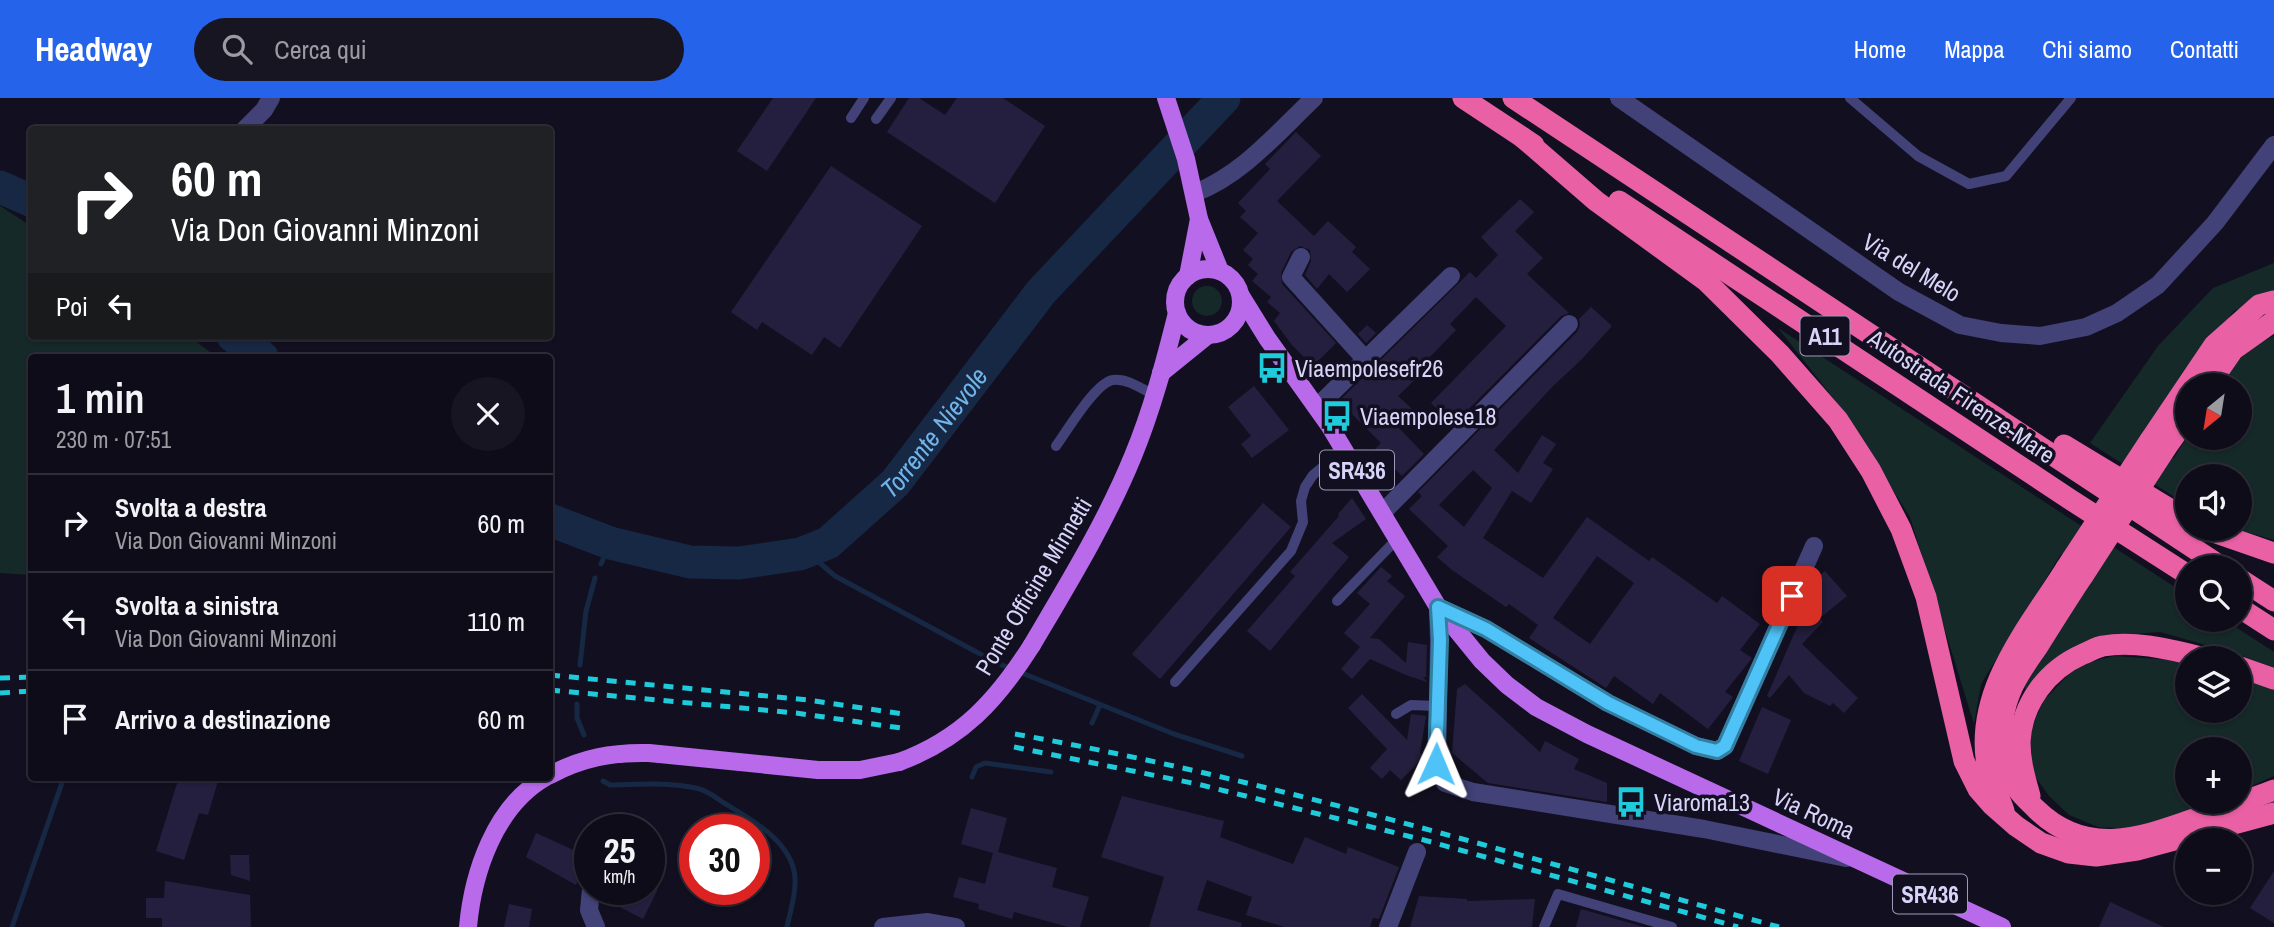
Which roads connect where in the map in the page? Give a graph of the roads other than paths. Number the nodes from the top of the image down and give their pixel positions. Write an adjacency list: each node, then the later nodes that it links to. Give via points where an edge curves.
1 (271, 98): 13 (street)
2 (864, 98): 11 (lane)
3 (891, 98): 12 (lane)
4 (1314, 98): 16 (street, via 1238,169)
5 (1463, 98): 14 (highway, Autostrada Firenze-Mare / A11)
6 (1513, 98): 22 (highway, Autostrada Firenze-Mare / A11)
7 (1850, 98): 8 (lane, via 1918,156 1969,184 2006,176)
8 (2071, 98)
9 (1628, 101): 15 (street, Via del Melo, via 1899,292 1959,325 2040,336 2087,327 2118,313 2158,285 2215,223)
10 (1167, 102): 16 (main road)
11 (851, 118)
12 (876, 120)
13 (248, 126)
14 (1522, 137): 47 (highway, Autostrada Firenze-Mare / A11); 65 (highway, via 1595,201 1706,281 1780,354 1857,446 1889,503 1926,597 1967,769 1978,789)
15 (2274, 145)
16 (1195, 194): 17 (main road)
17 (1199, 219): 19 (main road); 20 (main road)
18 (1301, 257): 31 (street, via 1291,276)
19 (1220, 271): 20 (main road, via 1206,269); 23 (main road, via 1236,284)
20 (1188, 276): 25 (main road, via 1176,293)
21 (1451, 276): 31 (street)
22 (1805, 291): 41 (highway, via 1953,373); 46 (highway, Autostrada Firenze-Mare / A11)
23 (1241, 296): 27 (main road); 30 (main road, SR436)
24 (2274, 301): 37 (highway, via 2259,304 2214,345)
25 (1177, 313): 29 (main road, via 1189,329); 32 (main road, Ponte Officine Minnetti)
26 (2274, 321): 33 (highway, via 2233,350)
27 (1235, 322): 29 (main road); 30 (main road, SR436)
28 (1569, 324): 40 (street)
29 (1208, 335): 32 (main road)
30 (1267, 338): 35 (main road, SR436)
31 (1366, 360): 35 (street)
32 (1161, 373): 34 (main road, Ponte Officine Minnetti)
33 (2217, 373)
34 (1154, 395): 38 (lane, via 1126,381 1111,380 1100,387); 61 (main road, Ponte Officine Minnetti, bridge, via 1111,503 1019,666 960,731 938,745 899,762 860,770 626,752 586,759)
35 (1317, 407): 39 (main road, SR436)
36 (2175, 429): 37 (highway)
37 (2158, 444): 48 (highway, bridge)
38 (1056, 446)
39 (1344, 449): 40 (main road, SR436); 58 (lane, via 1312,475 1305,487 1303,522 1291,551)
40 (1383, 512): 42 (main road, SR436)
41 (2175, 512)
42 (1398, 538): 51 (lane); 52 (main road, SR436)
43 (2239, 541): 45 (highway)
44 (1814, 547): 52 (street, via 1725,746 1717,751 1696,746 1608,703 1486,629)
45 (2274, 553)
46 (2204, 555)
47 (2175, 567)
48 (2074, 572): 64 (highway, via 2006,705 2002,728 2009,775); 65 (highway, via 2004,667 1988,710 1987,767)
49 (2252, 586): 50 (highway)
50 (2270, 597)
51 (1337, 601)
52 (1438, 607): 59 (street); 67 (main road, Via Roma / SR436, via 1482,661 1536,707)
53 (2252, 616): 54 (highway)
54 (2274, 630)
55 (2175, 652): 64 (highway, via 2144,645 2102,646 2066,662 2039,688 2022,726 2021,756)
56 (2252, 671): 57 (highway)
57 (2274, 679)
58 (1175, 682)
59 (1437, 706): 60 (lane, via 1411,705); 68 (street, Via Roma, via 1437,770 1445,783 1473,792)
60 (1396, 714)
61 (553, 774)
62 (541, 781): 73 (main road, Ponte Officine Minnetti, via 508,812 494,834 475,884)
63 (2274, 790): 64 (highway, via 2155,833 2124,839 2096,839 2067,831)
64 (2032, 805)
65 (2005, 816): 66 (highway, via 2041,843 2096,856)
66 (2267, 818)
67 (1802, 834): 68 (street); 70 (main road, Via Roma / SR436)
68 (1768, 842): 70 (street, Via Roma)
69 (1417, 852): 76 (street)
70 (1858, 860): 79 (main road, Via Roma / SR436)
71 (589, 905): 74 (street)
72 (948, 925): 75 (street, via 928,922)
73 (468, 927)
74 (596, 927)
75 (883, 927)
76 (1388, 927)
77 (1544, 927): 78 (lane, via 1558,894)
78 (1672, 927)
79 (2003, 927)

